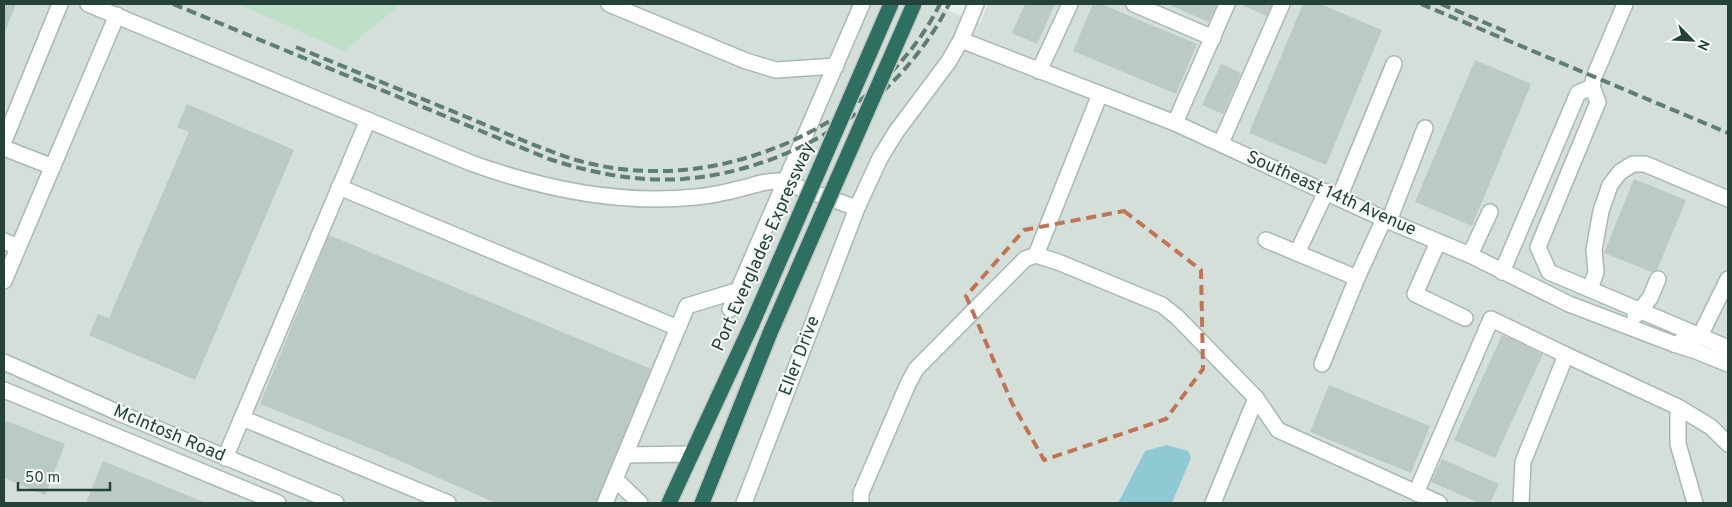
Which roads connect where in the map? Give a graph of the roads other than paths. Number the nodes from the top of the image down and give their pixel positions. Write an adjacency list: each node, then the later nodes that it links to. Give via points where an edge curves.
1 (60, 4): 24 (street)
2 (88, 4): 13 (street)
3 (609, 4): 17 (street, via 746,61 776,70)
4 (862, 4): 17 (street)
5 (891, 4): 67 (highway, Port Everglades Expressway, bridge, via 752,324)
6 (914, 4): 79 (highway, bridge, via 770,333)
7 (976, 4): 15 (street, Eller Drive)
8 (1070, 4): 18 (street)
9 (1134, 4): 14 (street)
10 (1228, 4): 14 (street)
11 (1282, 4): 25 (street)
12 (1625, 4): 19 (street)
13 (117, 15): 21 (street); 27 (street)
14 (1213, 38): 22 (street)
15 (961, 40): 18 (street, Southeast 14th Avenue); 32 (street, Eller Drive, via 888,144)
16 (1394, 64): 30 (street)
17 (836, 66): 28 (street)
18 (1039, 71): 20 (street, Southeast 14th Avenue)
19 (1592, 87): 42 (street, via 1578,93); 47 (street, via 1598,102 1538,247 1549,272)
20 (1100, 94): 22 (street, Southeast 14th Avenue); 40 (street)
21 (368, 120): 28 (street, via 498,172 592,195 636,200 677,199 721,193 767,181); 29 (street)
22 (1175, 123): 25 (street, Southeast 14th Avenue)
23 (1425, 128): 34 (street)
24 (4, 141)
25 (1221, 144): 30 (street, Southeast 14th Avenue)
26 (4, 148): 27 (street)
27 (53, 167): 38 (street)
28 (786, 182): 32 (street); 48 (street)
29 (339, 188): 54 (street); 65 (street)
30 (1333, 195): 34 (street, Southeast 14th Avenue); 39 (street)
31 (1728, 199): 47 (street, via 1645,164 1632,164 1610,185 1601,210 1594,250 1596,272)
32 (857, 208): 80 (street, Eller Drive)
33 (1490, 212): 41 (street)
34 (1386, 220): 37 (street, Southeast 14th Avenue); 43 (street)
35 (1266, 240): 39 (street)
36 (4, 241): 38 (street)
37 (1438, 242): 41 (street, Southeast 14th Avenue); 51 (street, via 1415,294)
38 (18, 247): 46 (street)
39 (1297, 253): 43 (street)
40 (1036, 255): 63 (street, via 1162,305); 81 (street, via 1025,259 916,369 861,493)
41 (1470, 255): 42 (street, Southeast 14th Avenue)
42 (1502, 272): 53 (street, Southeast 14th Avenue, via 1569,304)
43 (1357, 278): 60 (street)
44 (1658, 279): 50 (street, via 1650,298)
45 (1728, 279): 55 (street)
46 (4, 281)
47 (1590, 289): 50 (street)
48 (739, 290): 49 (street); 54 (street, via 687,306)
49 (730, 309)
50 (1639, 310): 52 (street); 53 (street)
51 (1465, 318)
52 (1671, 323): 55 (street); 56 (street)
53 (1628, 325): 56 (street, Southeast 14th Avenue)
54 (678, 328): 68 (street)
55 (1700, 336): 56 (street); 57 (street)
56 (1667, 342): 61 (street, Southeast 14th Avenue)
57 (1728, 348)
58 (1566, 355): 64 (street); 71 (street, via 1491,319); 83 (street, via 1523,462)
59 (4, 362): 69 (street, McIntosh Road)
60 (1322, 364)
61 (1728, 364)
62 (4, 390): 73 (street, McIntosh Road)
63 (1256, 398): 71 (street, via 1278,430); 72 (street)
64 (1678, 407): 66 (street, via 1712,427); 84 (street, via 1678,444)
65 (242, 418): 69 (street); 75 (street)
66 (1728, 444)
67 (690, 454): 68 (street); 78 (highway, Port Everglades Expressway)
68 (626, 455): 70 (street)
69 (225, 458): 74 (street, McIntosh Road)
70 (615, 479): 76 (street); 77 (street)
71 (1416, 493): 82 (street)
72 (1219, 501)
73 (278, 503)
74 (336, 503)
75 (448, 503)
76 (605, 503)
77 (640, 503)
78 (669, 503)
79 (702, 503)
80 (744, 503)
81 (861, 503)
82 (1439, 503)
83 (1521, 503)
84 (1695, 503)

